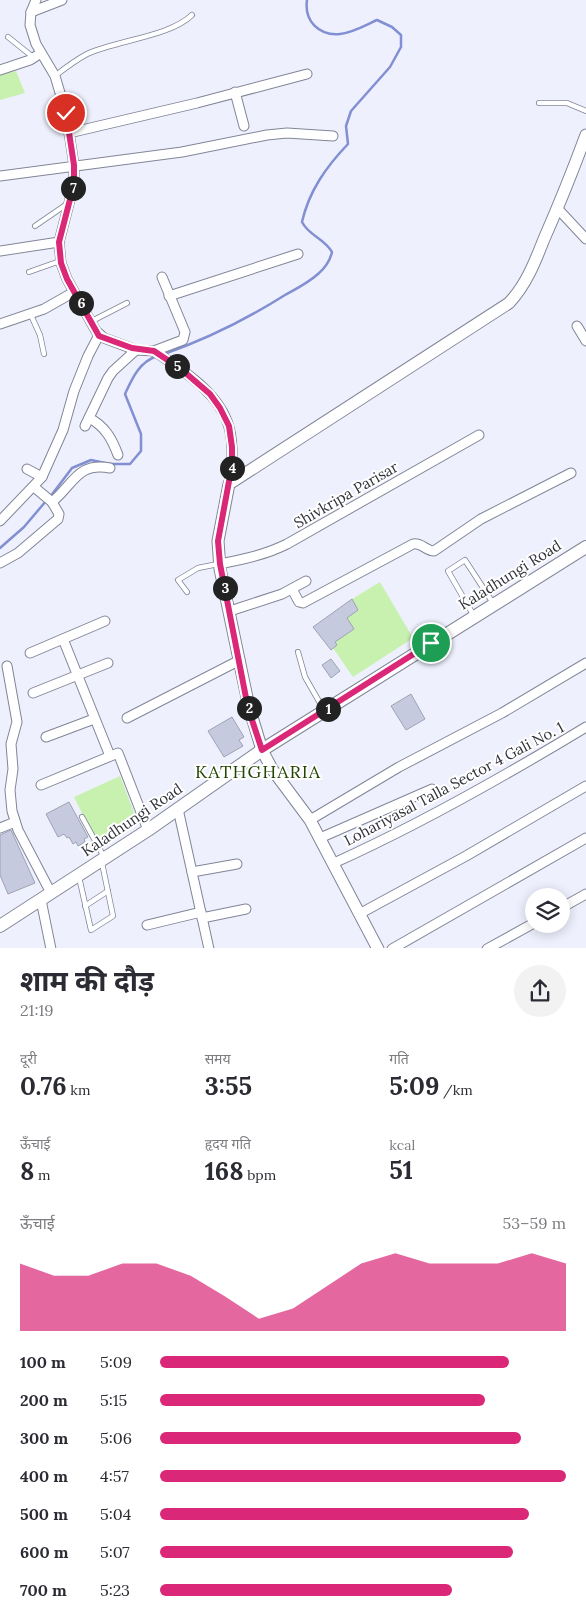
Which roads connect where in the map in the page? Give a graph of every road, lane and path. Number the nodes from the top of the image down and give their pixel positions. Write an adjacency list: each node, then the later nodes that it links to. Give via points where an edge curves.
1 (36, 0): 3 (street)
2 (62, 0): 3 (street)
3 (31, 12): 6 (street, via 30,25)
4 (192, 15): 9 (lane, via 166,30 88,54)
5 (8, 37): 6 (lane)
6 (37, 56): 7 (street); 9 (street)
7 (0, 70)
8 (307, 74): 10 (street)
9 (55, 76): 14 (street)
10 (235, 92): 13 (street); 14 (street)
11 (538, 103): 12 (lane, via 567,103)
12 (586, 111)
13 (244, 126)
14 (69, 133): 18 (street)
15 (586, 135): 17 (street)
16 (333, 136): 18 (street, via 267,135 182,152)
17 (580, 162): 21 (street)
18 (74, 165): 19 (street); 20 (street)
19 (0, 176)
20 (70, 202): 22 (lane); 24 (street)
21 (558, 209): 23 (street); 48 (street, via 525,281 509,303)
22 (35, 226)
23 (584, 234)
24 (59, 242): 25 (street); 27 (street)
25 (0, 251)
26 (298, 254): 31 (street)
27 (60, 261): 28 (lane); 30 (street)
28 (30, 272)
29 (162, 277): 31 (street)
30 (74, 292): 33 (street); 34 (street)
31 (169, 296): 40 (street, via 185,336 183,340)
32 (126, 303): 34 (lane)
33 (30, 313): 35 (street); 41 (lane)
34 (92, 321): 37 (street)
35 (0, 324)
36 (577, 326): 38 (street)
37 (99, 336): 39 (street); 47 (street, via 74,391 64,430)
38 (586, 341)
39 (136, 350): 40 (street); 43 (street, via 113,371 87,422 103,427)
40 (154, 351): 48 (street, via 210,394 220,408 229,426 232,447)
41 (44, 354)
42 (479, 435): 54 (street, Shivkripa Parisar, via 287,544 252,558)
43 (118, 455)
44 (110, 468): 50 (street, via 96,465 78,474)
45 (27, 469): 47 (street)
46 (571, 473): 56 (street, via 481,519 434,551 413,544 304,603 299,602)
47 (42, 477): 49 (street)
48 (230, 484): 54 (street, via 218,541)
49 (34, 487): 50 (street); 51 (street)
50 (48, 500): 53 (street, via 59,514 58,519 18,553)
51 (0, 521)
52 (586, 547): 58 (main road, Kaladhungi Road)
53 (0, 563)
54 (220, 564): 57 (lane, via 198,568 178,580); 59 (street)
55 (306, 581): 56 (street)
56 (292, 589): 59 (street)
57 (187, 592)
58 (494, 606): 60 (main road, Kaladhungi Road); 60 (lane, via 465,560 448,571)
59 (230, 611): 65 (street)
60 (474, 617): 71 (main road, Kaladhungi Road)
61 (105, 621): 62 (street)
62 (63, 639): 63 (street); 69 (street)
63 (30, 652)
64 (298, 652): 71 (lane, via 305,676)
65 (240, 660): 73 (street); 76 (street, via 248,708)
66 (108, 663): 69 (street)
67 (586, 663): 83 (street, via 502,714 400,767)
68 (7, 666): 84 (street, via 17,718 11,744 14,769 10,790)
69 (78, 676): 70 (street); 72 (street)
70 (33, 693)
71 (324, 711): 76 (main road, Kaladhungi Road)
72 (94, 718): 75 (street); 77 (street)
73 (127, 718)
74 (586, 727): 90 (street, Lohariyasal Talla Sector 4 Gali No. 1, via 389,838)
75 (46, 737)
76 (262, 750): 81 (main road, Kaladhungi Road); 83 (street)
77 (110, 756): 78 (street); 86 (street, via 118,754)
78 (41, 785)
79 (586, 786): 100 (street)
80 (432, 789): 87 (street)
81 (178, 809): 86 (main road, Kaladhungi Road); 92 (street)
82 (82, 817): 89 (lane)
83 (310, 820): 87 (street)
84 (15, 822): 85 (street); 96 (street)
85 (0, 828)
86 (148, 830): 89 (main road, Kaladhungi Road)
87 (320, 838): 90 (street)
88 (586, 838): 108 (street)
89 (103, 859): 93 (main road, Kaladhungi Road); 94 (lane)
90 (334, 863): 100 (street)
91 (237, 864): 92 (street)
92 (192, 872): 101 (street)
93 (78, 876): 96 (main road, Kaladhungi Road); 98 (lane)
94 (108, 891): 98 (lane); 98 (lane, via 113,916 91,930)
95 (586, 894): 97 (street)
96 (46, 896): 103 (main road, Kaladhungi Road); 105 (street)
97 (570, 903)
98 (85, 906)
99 (246, 909): 101 (street)
100 (360, 914): 107 (street)
101 (202, 915): 102 (street); 106 (street)
102 (147, 925)
103 (0, 926)
104 (525, 928): 109 (street)
105 (50, 948)
106 (209, 948)
107 (378, 948)
108 (392, 948)
109 (487, 948)

